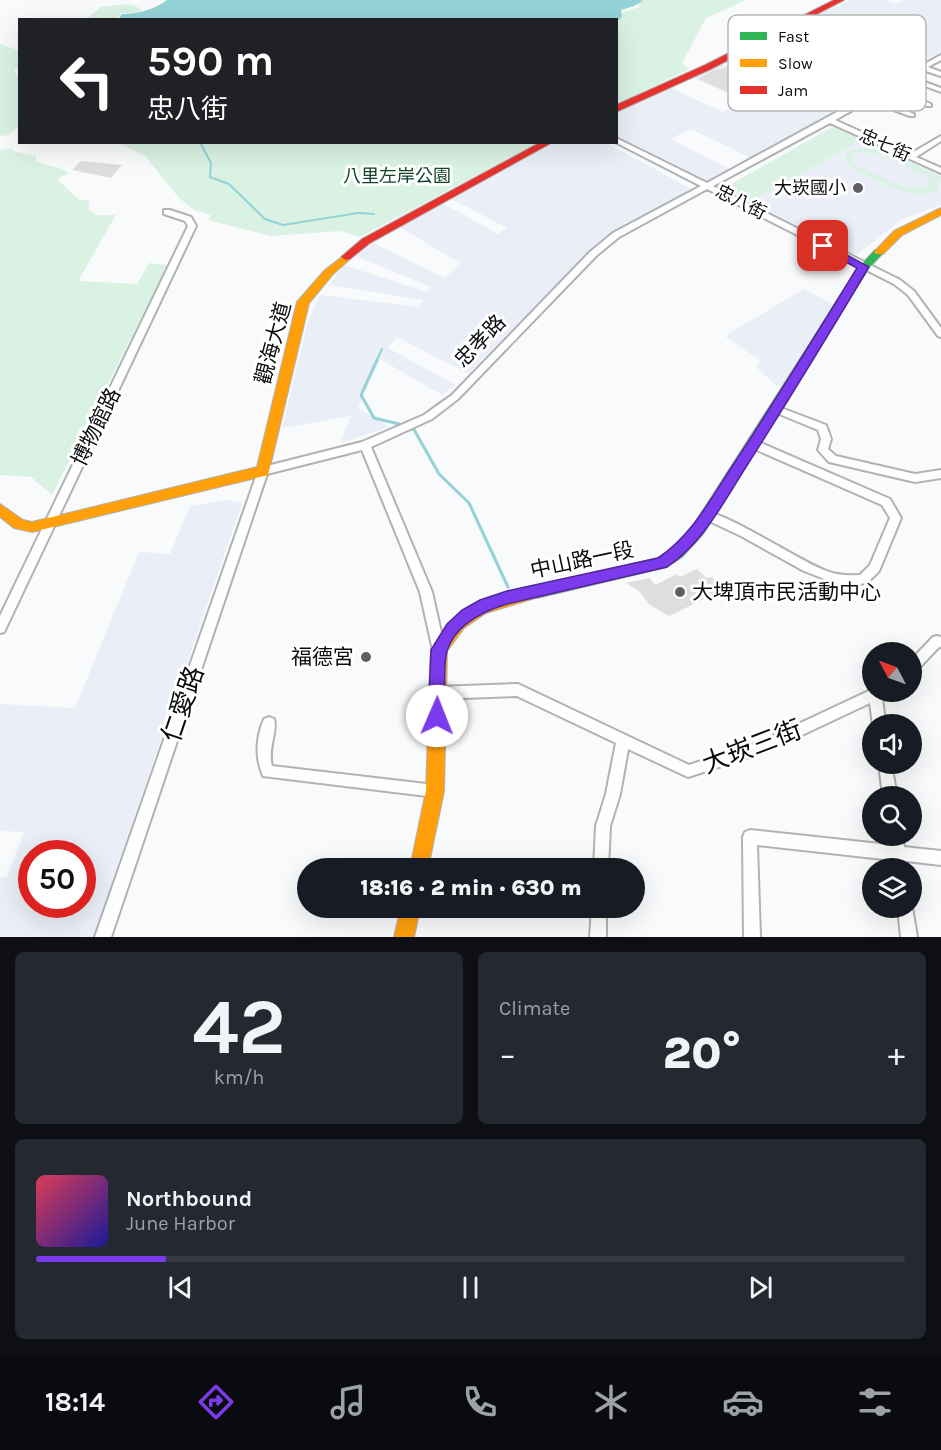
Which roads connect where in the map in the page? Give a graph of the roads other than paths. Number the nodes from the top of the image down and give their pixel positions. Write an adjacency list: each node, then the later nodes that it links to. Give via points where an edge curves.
1 (840, 0): 2 (street)
2 (810, 15)
3 (728, 57): 12 (street)
4 (941, 57): 5 (street, 忠孝路)
5 (926, 65)
6 (926, 69): 7 (street)
7 (941, 75)
8 (926, 84): 9 (street)
9 (941, 90)
10 (926, 104): 11 (street)
11 (929, 105)
12 (618, 108)
13 (846, 111): 16 (street, 忠孝路)
14 (901, 111): 15 (street)
15 (912, 115)
16 (830, 120): 20 (street, 忠七街); 22 (street, 忠孝路)
17 (941, 138): 20 (street)
18 (618, 141): 22 (street, 忠八街)
19 (545, 144): 31 (street, 觀海大道, via 366,240 329,272 303,302)
20 (911, 157): 21 (street, 忠七街)
21 (941, 171)
22 (708, 185): 25 (street, 忠八街); 29 (street, 忠孝路, via 641,220 593,254 455,397 428,417)
23 (941, 211): 25 (street, 中山路一段, via 898,233)
24 (167, 212): 36 (street, 博物館路, via 188,219 192,226)
25 (864, 267): 26 (street, 忠八街, via 911,293); 27 (street, 中山路一段)
26 (941, 334)
27 (776, 410): 28 (street, 中山路一段); 30 (street, via 822,428 826,439 823,450 833,459)
28 (754, 444): 33 (street); 35 (street, 中山路一段)
29 (365, 445): 31 (street, 忠孝路); 39 (street, via 426,592)
30 (849, 464): 32 (street, via 915,477); 33 (street)
31 (263, 471): 36 (street, 忠孝路); 55 (street, 仁愛路)
32 (941, 474)
33 (839, 482): 35 (street, via 886,502 895,513 882,554 863,580 849,581 810,570)
34 (0, 509): 36 (street, 忠孝路, via 19,525)
35 (707, 515): 39 (street, 中山路一段, via 677,553 662,563 492,602 467,614)
36 (50, 524): 37 (street, 博物館路)
37 (0, 628)
38 (941, 642): 40 (street, via 937,641)
39 (439, 650): 41 (street)
40 (922, 657)
41 (437, 693): 44 (street, 大崁三街, via 518,690); 45 (street)
42 (862, 701): 44 (street, 大崁三街, via 763,747 688,771)
43 (269, 723): 45 (street, via 262,762 268,772)
44 (623, 740): 49 (street, via 603,826)
45 (435, 791): 48 (street)
46 (897, 846): 47 (street)
47 (898, 854): 50 (street); 51 (street); 58 (street, via 750,837)
48 (421, 858)
49 (601, 858)
50 (899, 858)
51 (941, 858)
52 (409, 918): 56 (street)
53 (599, 918): 57 (street)
54 (906, 918): 59 (street)
55 (103, 937)
56 (404, 937)
57 (598, 937)
58 (752, 937)
59 (909, 937)

